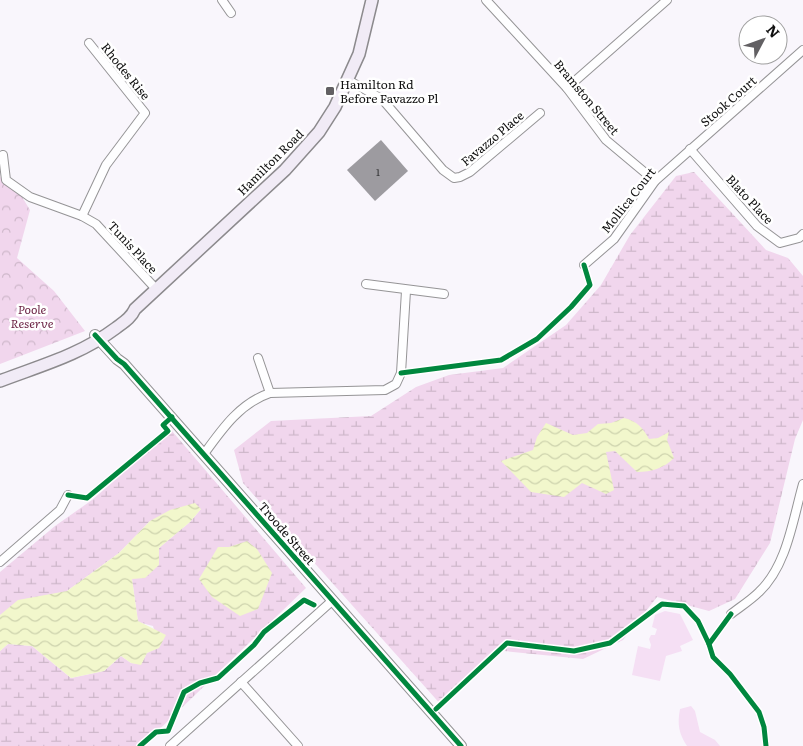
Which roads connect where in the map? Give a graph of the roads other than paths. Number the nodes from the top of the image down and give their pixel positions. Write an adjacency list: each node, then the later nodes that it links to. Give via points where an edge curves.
1 (222, 0): 5 (street)
2 (372, 0): 8 (main road, Hamilton Road, via 363,42)
3 (486, 0): 9 (street, Bramston Street)
4 (667, 0): 9 (street)
5 (232, 13)
6 (89, 43): 14 (street, Rhodes Rise, via 145,113 106,164)
7 (803, 50): 11 (street, Stook Court)
8 (348, 80): 10 (street, Favazzo Place, via 382,99 443,170 454,178 470,172); 18 (main road, Hamilton Road, via 324,124 301,154)
9 (567, 88): 13 (street, Bramston Street, via 606,140)
10 (540, 113)
11 (690, 148): 13 (street, Mollica Court); 15 (street, Blato Place, via 757,226 780,243)
12 (3, 155): 14 (street, Tunis Place, via 6,180 30,198)
13 (655, 181): 16 (street, Mollica Court, via 614,239)
14 (82, 216): 18 (street, Tunis Place, via 106,233)
15 (803, 234)
16 (584, 264)
17 (366, 284): 19 (street)
18 (156, 289): 21 (main road, Hamilton Road)
19 (406, 291): 20 (street); 24 (street, via 402,373 396,384 385,390)
20 (444, 294)
21 (101, 335): 23 (main road, Hamilton Road, via 75,348 68,356); 25 (street, Troode Street, via 122,355 124,364)
22 (258, 358): 24 (street)
23 (0, 381)
24 (270, 393): 25 (street, via 237,412)
25 (204, 454): 31 (street, Troode Street)
26 (803, 484): 28 (street)
27 (68, 496): 30 (street, via 60,510)
28 (794, 514): 29 (street); 32 (street, via 784,552 768,582)
29 (803, 518)
30 (0, 562)
31 (333, 600): 33 (street); 36 (street, Troode Street)
32 (731, 614)
33 (242, 682): 34 (street); 35 (street)
34 (170, 746)
35 (298, 746)
36 (461, 746)

